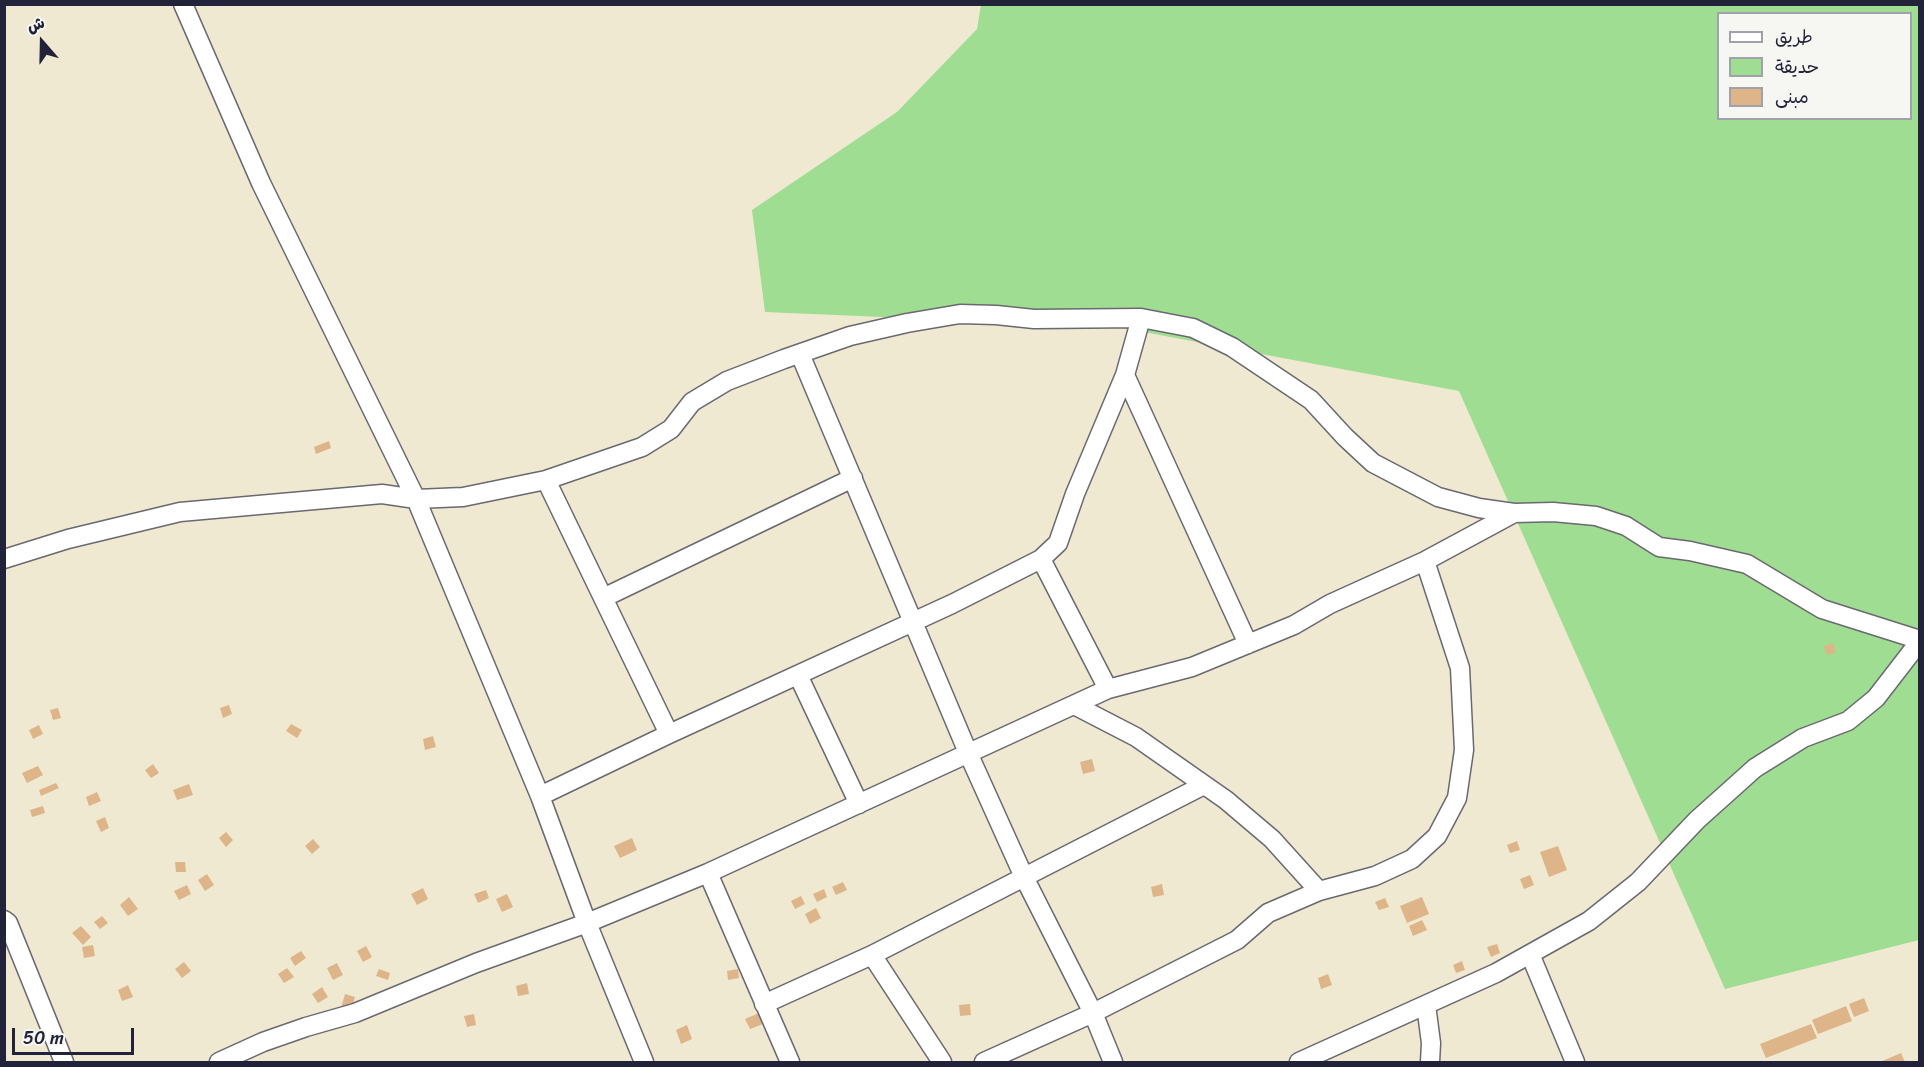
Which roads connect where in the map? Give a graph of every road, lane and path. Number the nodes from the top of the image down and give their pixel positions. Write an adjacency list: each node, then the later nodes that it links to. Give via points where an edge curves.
1 (183, 4): 7 (street, via 261,183)
2 (1141, 318): 3 (street, via 1034,320 960,314 850,336); 4 (street); 8 (street, via 1193,328 1232,347 1311,400 1373,463 1405,481 1438,496)
3 (800, 354): 5 (street); 6 (street, via 727,381 692,402 671,429 642,447)
4 (1125, 375): 10 (street, via 1058,543); 15 (street)
5 (853, 478): 12 (street); 13 (street)
6 (546, 480): 7 (street, via 463,497); 12 (street)
7 (416, 500): 9 (street, via 382,494 180,512); 22 (street)
8 (1514, 513): 11 (street); 14 (street, via 1596,516 1626,526 1659,547 1747,564 1822,609)
9 (4, 559)
10 (1041, 559): 13 (street); 17 (street)
11 (1425, 561): 15 (street, via 1330,604 1294,626); 26 (street, via 1460,668 1464,750 1457,798 1437,836 1412,859 1375,876)
12 (603, 597): 19 (street)
13 (914, 622): 16 (street); 20 (street)
14 (1920, 641): 29 (street, via 1867,706 1848,721 1803,738 1755,768 1697,820 1638,882 1589,921)
15 (1248, 644): 17 (street, via 1191,667)
16 (798, 675): 19 (street); 23 (street)
17 (1108, 689): 18 (street)
18 (1076, 705): 20 (street); 21 (street, via 1136,737)
19 (669, 734): 22 (street)
20 (969, 755): 23 (street); 25 (street)
21 (1204, 785): 25 (street); 26 (street, via 1272,839)
22 (540, 796): 28 (street)
23 (859, 804): 24 (street)
24 (708, 873): 28 (street); 31 (street)
25 (1024, 877): 30 (street); 33 (street)
26 (1319, 891): 33 (street, via 1268,913 1237,939)
27 (4, 920): 34 (street)
28 (587, 922): 35 (street, via 355,1013 263,1042); 36 (street)
29 (1530, 954): 32 (street); 43 (street)
30 (872, 955): 31 (street); 38 (street)
31 (764, 1004): 37 (street)
32 (1426, 1005): 41 (street); 42 (street)
33 (1094, 1013): 39 (street); 40 (street)
34 (64, 1062)
35 (219, 1062)
36 (644, 1062)
37 (790, 1062)
38 (942, 1062)
39 (984, 1062)
40 (1113, 1062)
41 (1299, 1062)
42 (1430, 1062)
43 (1575, 1062)

